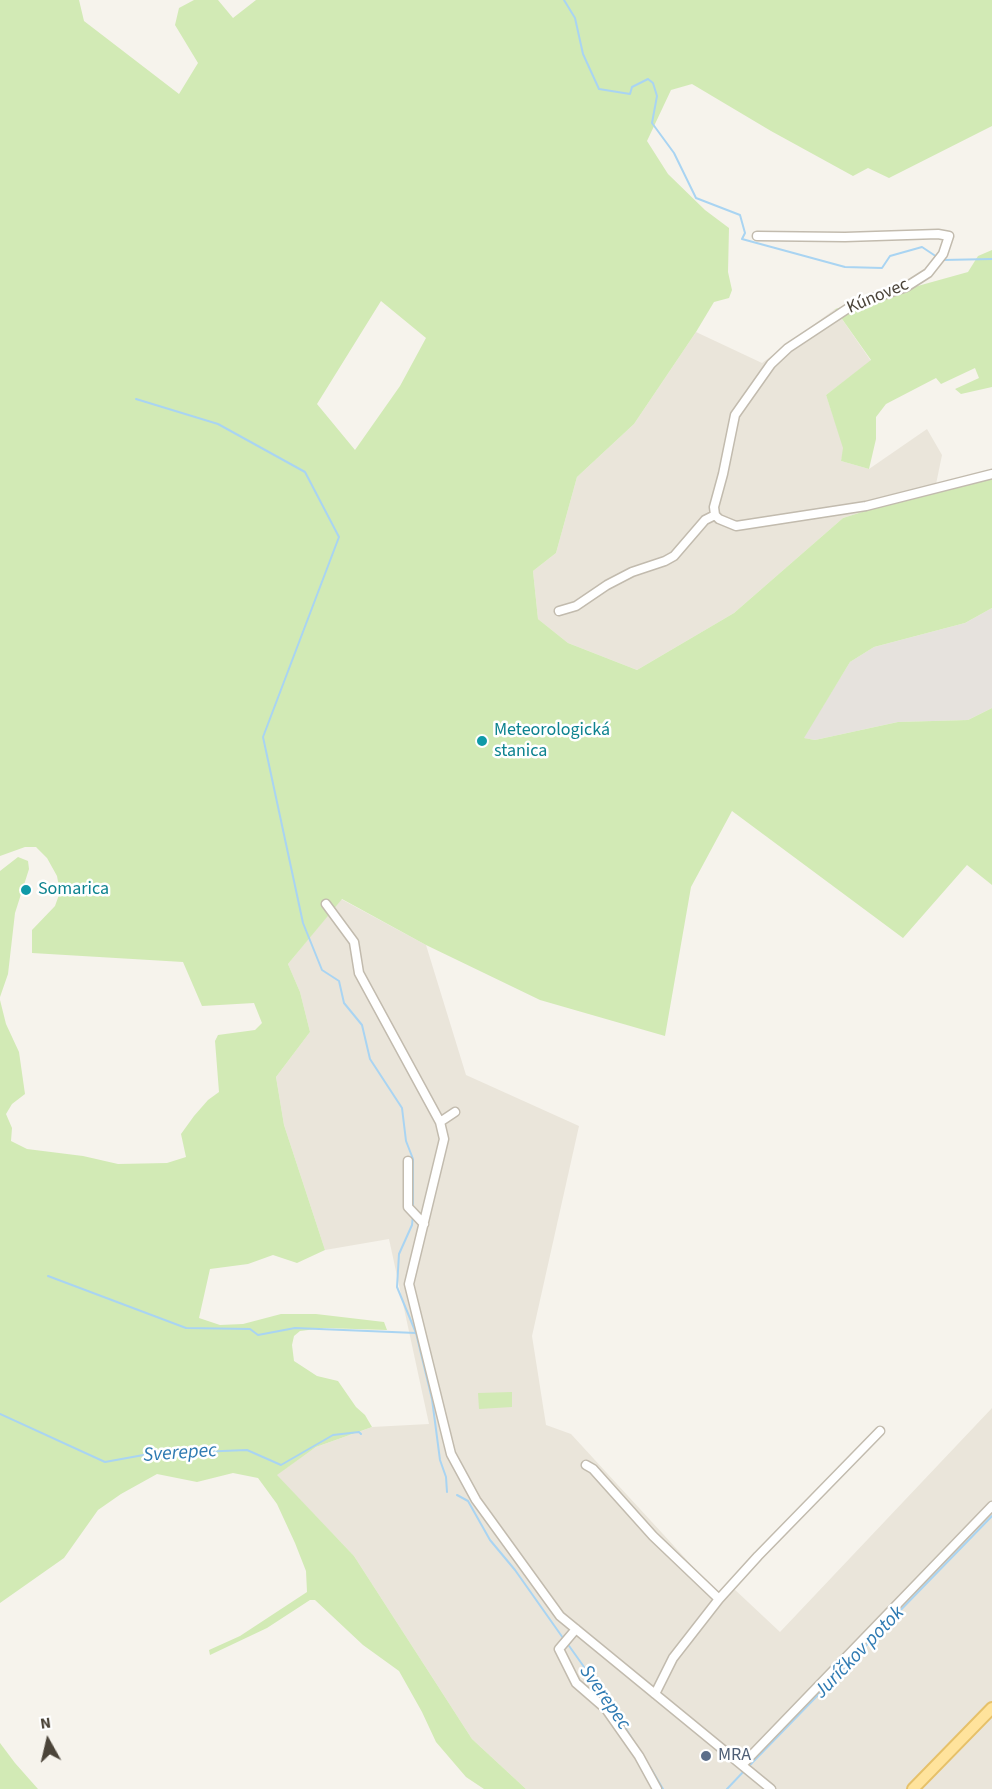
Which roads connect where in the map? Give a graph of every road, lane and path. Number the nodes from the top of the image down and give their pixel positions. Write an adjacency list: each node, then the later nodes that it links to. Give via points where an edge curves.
1 (757, 236): 3 (street, Kúnovec, via 949,236 943,254 928,273 906,287 853,305 788,348 771,364 735,416)
2 (992, 474): 3 (street, via 866,506 764,522 736,526)
3 (715, 515): 4 (street, via 705,520 674,556 632,572 576,606)
4 (559, 610)
5 (326, 904): 7 (street, via 354,942 360,973)
6 (455, 1112): 7 (street)
7 (440, 1122): 9 (street, via 444,1139)
8 (408, 1161): 9 (street, via 408,1207)
9 (424, 1224): 14 (street, via 409,1284 451,1454 483,1510 560,1616)
10 (880, 1431): 13 (street)
11 (586, 1465): 13 (street)
12 (992, 1506): 17 (street)
13 (719, 1599): 15 (street, via 673,1658)
14 (576, 1629): 15 (street); 18 (street, via 559,1648 576,1683 606,1709)
15 (655, 1694): 17 (street)
16 (992, 1708): 20 (main road)
17 (745, 1768): 19 (street)
18 (657, 1789)
19 (771, 1789)
20 (913, 1789)

